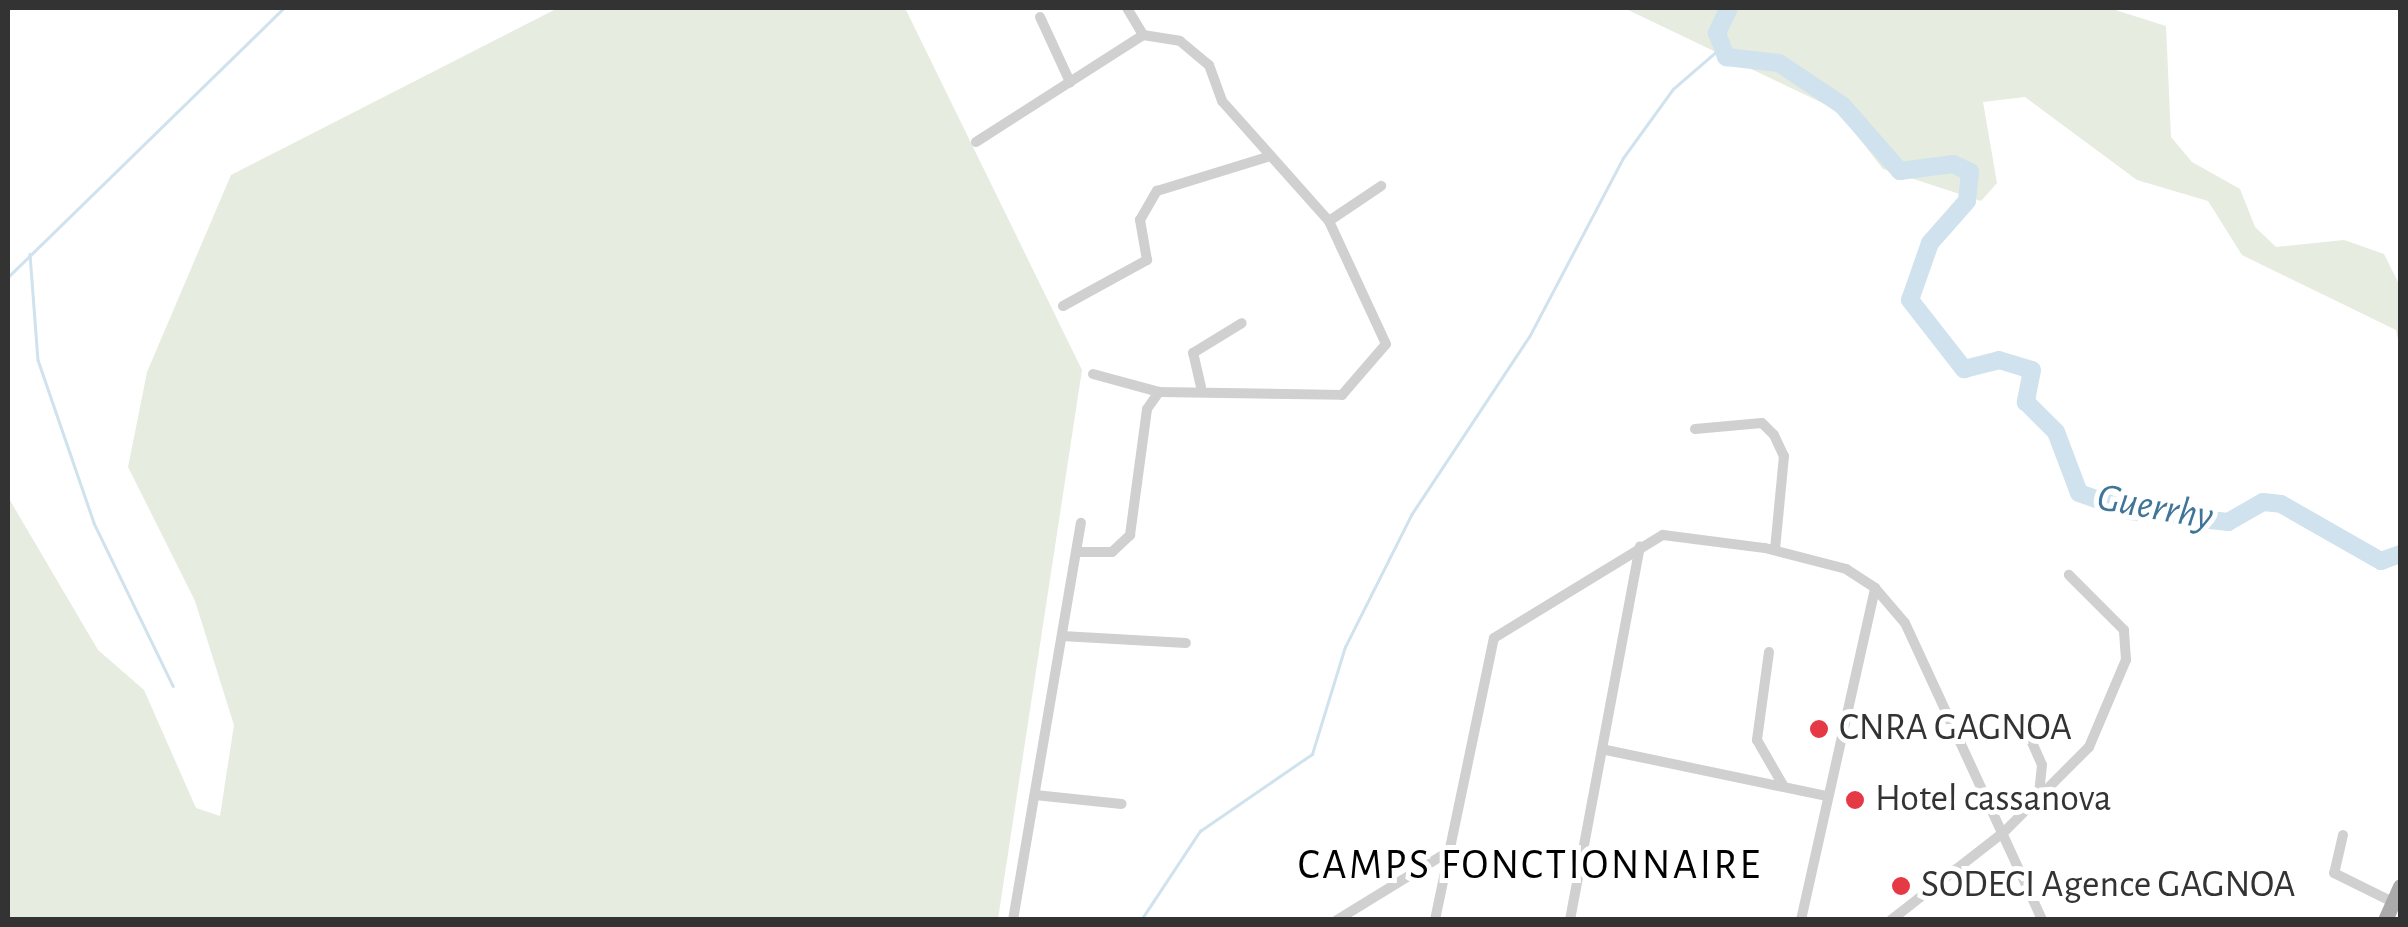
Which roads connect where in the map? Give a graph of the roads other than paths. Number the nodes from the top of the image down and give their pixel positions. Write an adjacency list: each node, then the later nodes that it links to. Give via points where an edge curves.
1 (1127, 8): 3 (street)
2 (1040, 17): 4 (street)
3 (1143, 35): 4 (street); 6 (street, via 1180,42 1208,64 1222,102)
4 (1070, 82): 5 (street)
5 (976, 142)
6 (1271, 156): 8 (street); 9 (street, via 1157,191 1140,220 1147,260)
7 (1381, 186): 8 (street)
8 (1329, 221): 12 (street, via 1386,344 1342,395 1324,400)
9 (1063, 306)
10 (1242, 323): 12 (street, via 1193,354)
11 (1093, 374): 13 (street)
12 (1201, 388): 13 (street)
13 (1159, 392): 18 (street, via 1147,409 1130,535 1112,552)
14 (1695, 429): 17 (street, via 1762,423 1774,435 1784,468)
15 (1081, 523): 18 (street)
16 (1640, 546): 17 (street, via 1663,535); 25 (street); 33 (street, via 1494,638)
17 (1774, 550): 20 (street, via 1846,569)
18 (1076, 552): 21 (street)
19 (2070, 575): 29 (street, via 2111,610 2126,660 2089,747)
20 (1875, 588): 28 (street); 31 (street, via 1905,623)
21 (1062, 636): 22 (street); 27 (street)
22 (1186, 643)
23 (1769, 652): 26 (street, via 1758,740)
24 (2026, 729): 29 (street, via 2042,765)
25 (1606, 750): 26 (street); 39 (street)
26 (1784, 787): 28 (street)
27 (1035, 795): 30 (street); 36 (street)
28 (1827, 796): 40 (street)
29 (2039, 797): 31 (street)
30 (1122, 804)
31 (2004, 832): 41 (street); 42 (street)
32 (2343, 835): 35 (street, via 2334,873)
33 (1448, 852): 37 (street); 38 (street)
34 (2400, 886): 35 (main road)
35 (2392, 902): 43 (main road)
36 (1013, 920)
37 (1337, 920)
38 (1434, 920)
39 (1570, 920)
40 (1801, 920)
41 (1891, 920)
42 (2042, 920)
43 (2384, 920)

